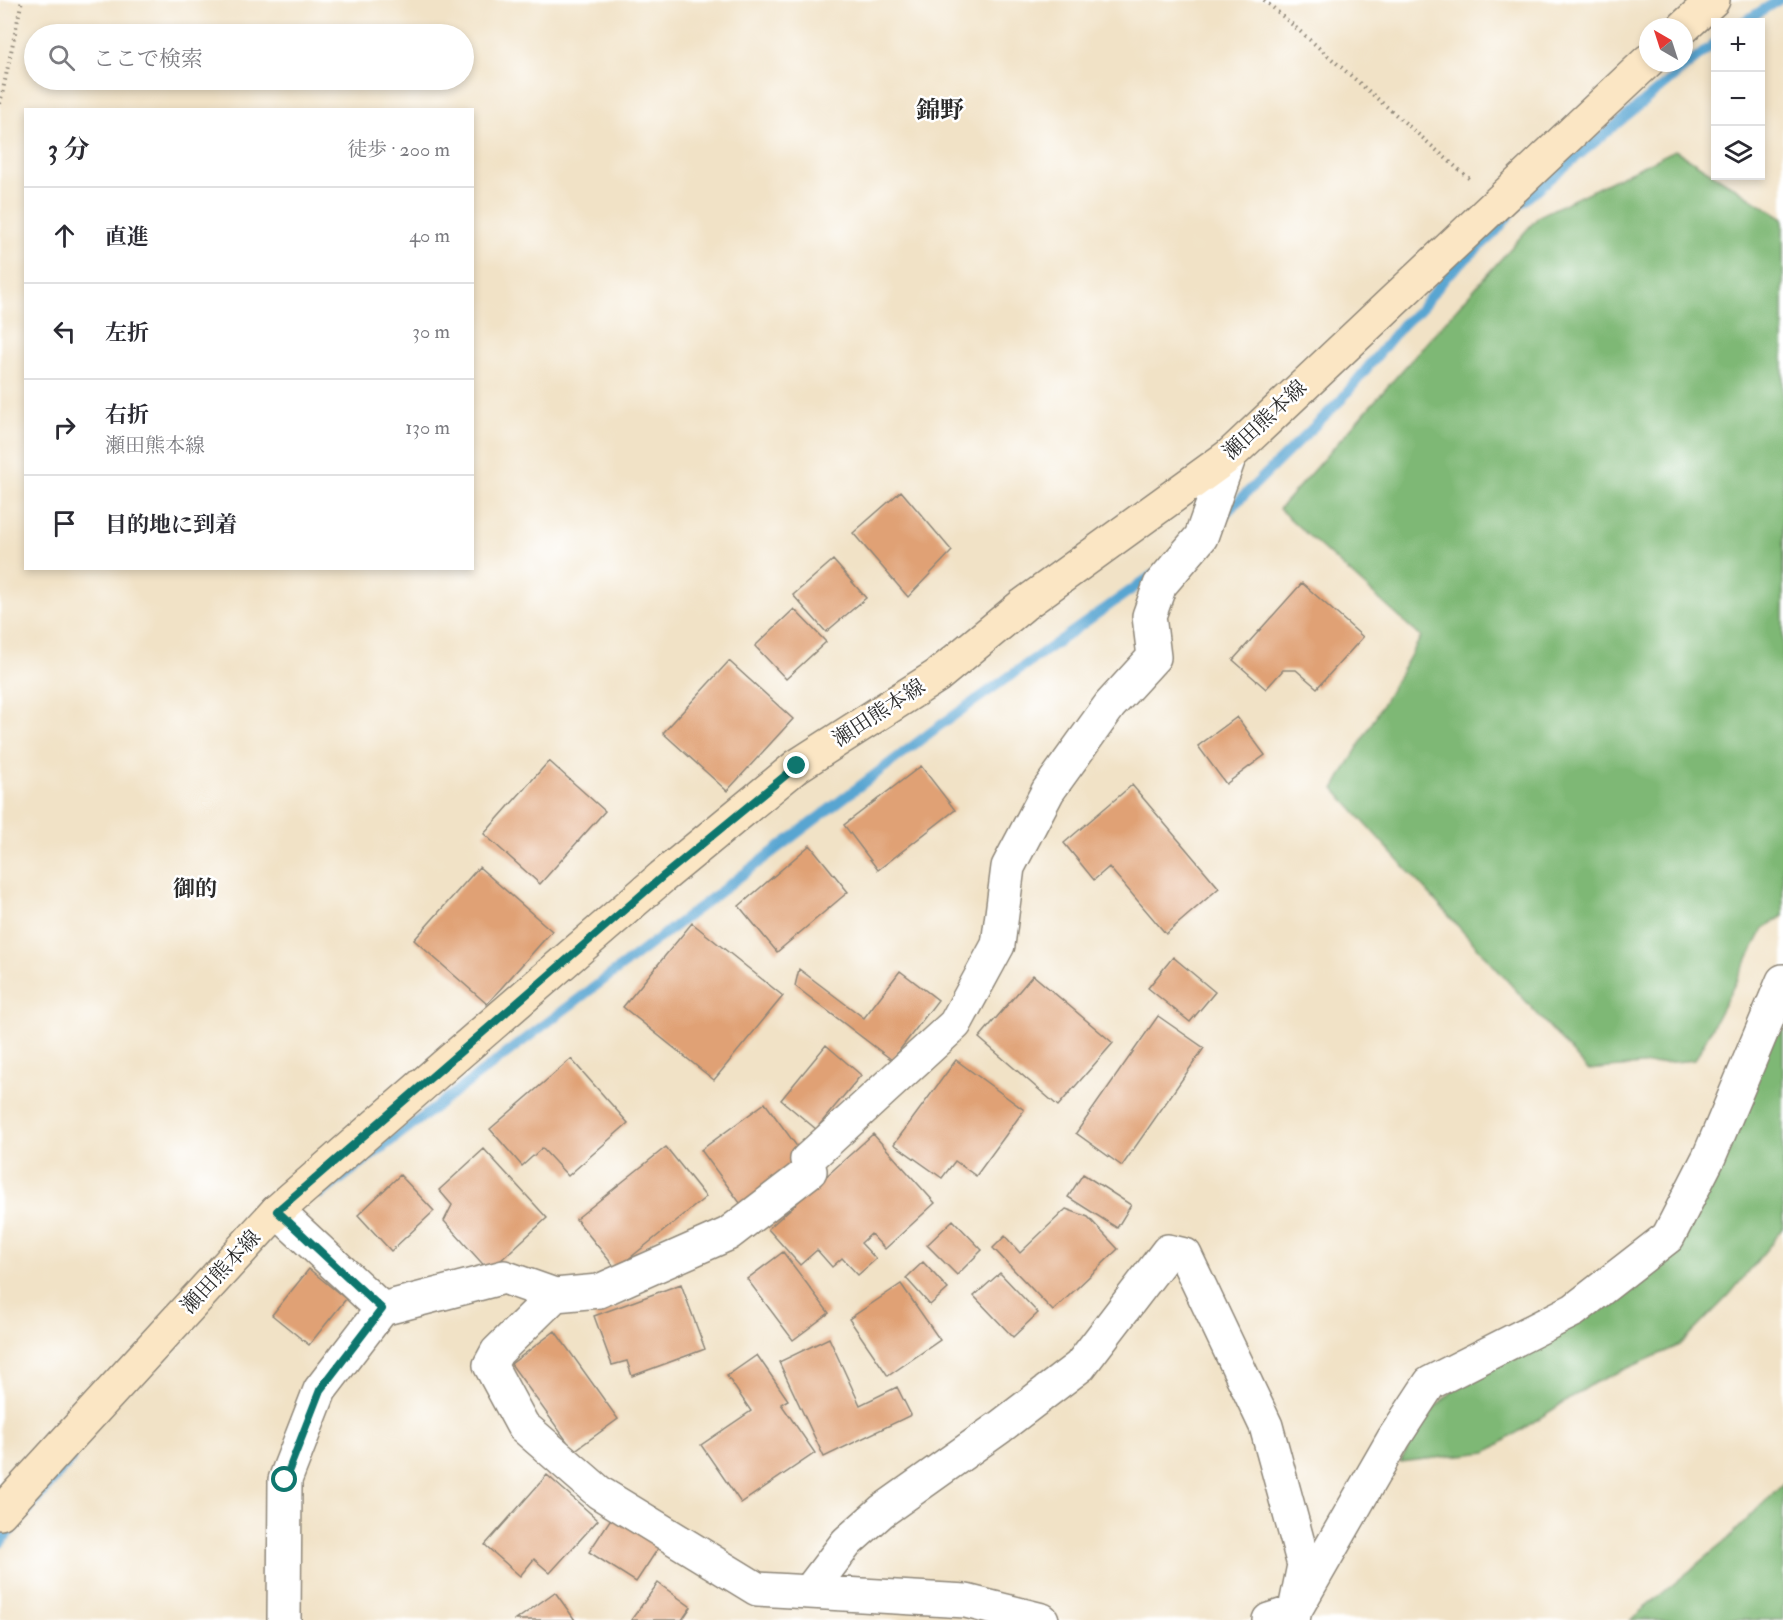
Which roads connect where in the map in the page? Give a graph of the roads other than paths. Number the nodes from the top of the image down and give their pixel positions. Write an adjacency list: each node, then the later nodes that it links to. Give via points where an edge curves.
1 (1713, 0): 2 (main road)
2 (1693, 19)
3 (1639, 69): 4 (main road, 瀬田熊本線)
4 (1230, 455): 6 (main road, 瀬田熊本線, via 1023,605 937,676 797,766 662,877); 7 (street, via 1201,537 1160,585 1149,616 1154,657 1110,705 1048,791 1008,867 998,945 955,1024 807,1160 810,1171 728,1234 599,1291)
5 (1783, 981): 11 (street, via 1709,1157 1668,1237 1574,1310 1430,1383)
6 (277, 1211): 8 (street); 9 (main road, 瀬田熊本線)
7 (555, 1295): 8 (street, via 504,1277); 10 (street, via 497,1352 490,1365 523,1426 600,1493 757,1589)
8 (382, 1309): 12 (street, via 320,1390 285,1480)
9 (0, 1513)
10 (809, 1592): 11 (street, via 847,1542 882,1511 1080,1366 1168,1251 1185,1255 1266,1426 1304,1565); 13 (street, via 966,1601)
11 (1285, 1617)
12 (284, 1620)
13 (1042, 1620)

